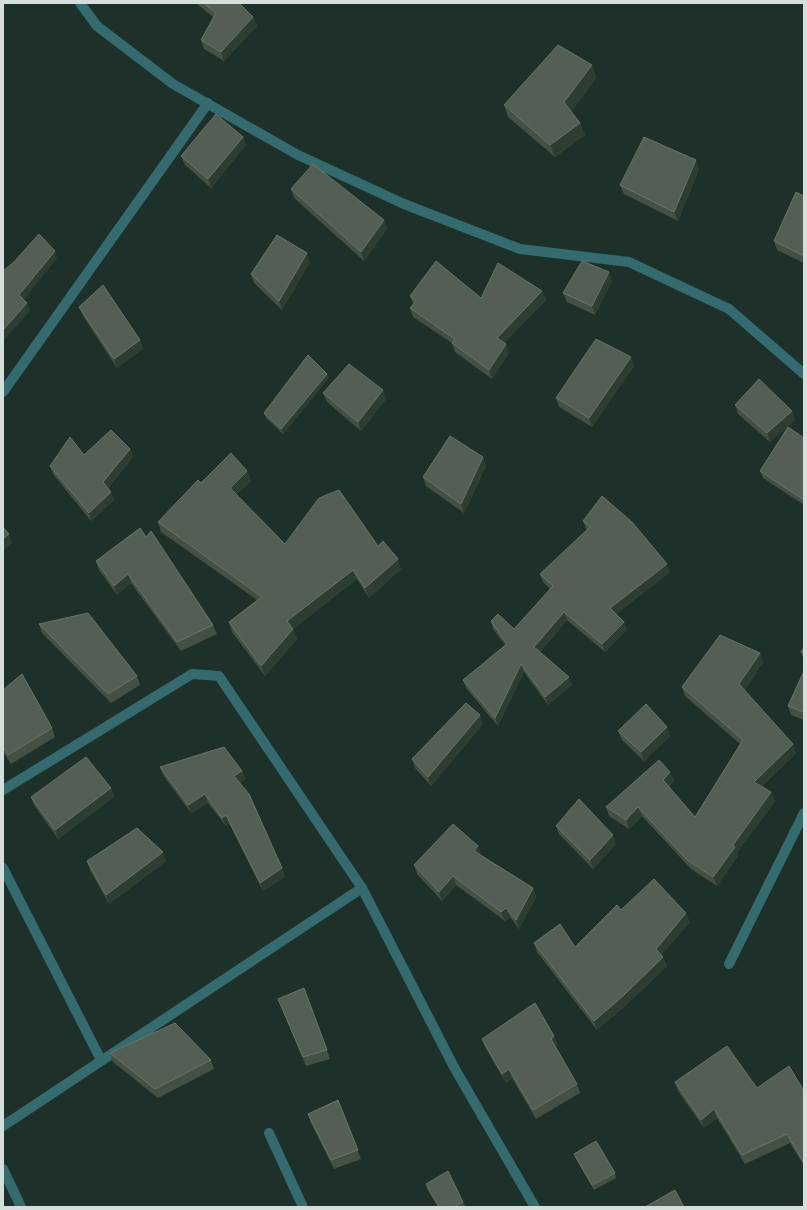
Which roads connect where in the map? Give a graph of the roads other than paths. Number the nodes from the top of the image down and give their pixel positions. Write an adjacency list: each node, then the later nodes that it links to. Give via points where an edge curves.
1 (80, 3): 2 (street, via 98,26 173,84)
2 (208, 103): 3 (street, via 298,154 404,204 520,250 629,262 728,309); 4 (street)
3 (804, 374)
4 (3, 392)
5 (3, 790): 8 (street, via 192,674 220,676)
6 (804, 813): 9 (street)
7 (3, 868): 10 (street)
8 (362, 888): 10 (street); 16 (street, via 455,1069)
9 (729, 964)
10 (101, 1060): 11 (street)
11 (3, 1126)
12 (269, 1133): 15 (street)
13 (3, 1169): 14 (street)
14 (21, 1207)
15 (303, 1207)
16 (535, 1207)

